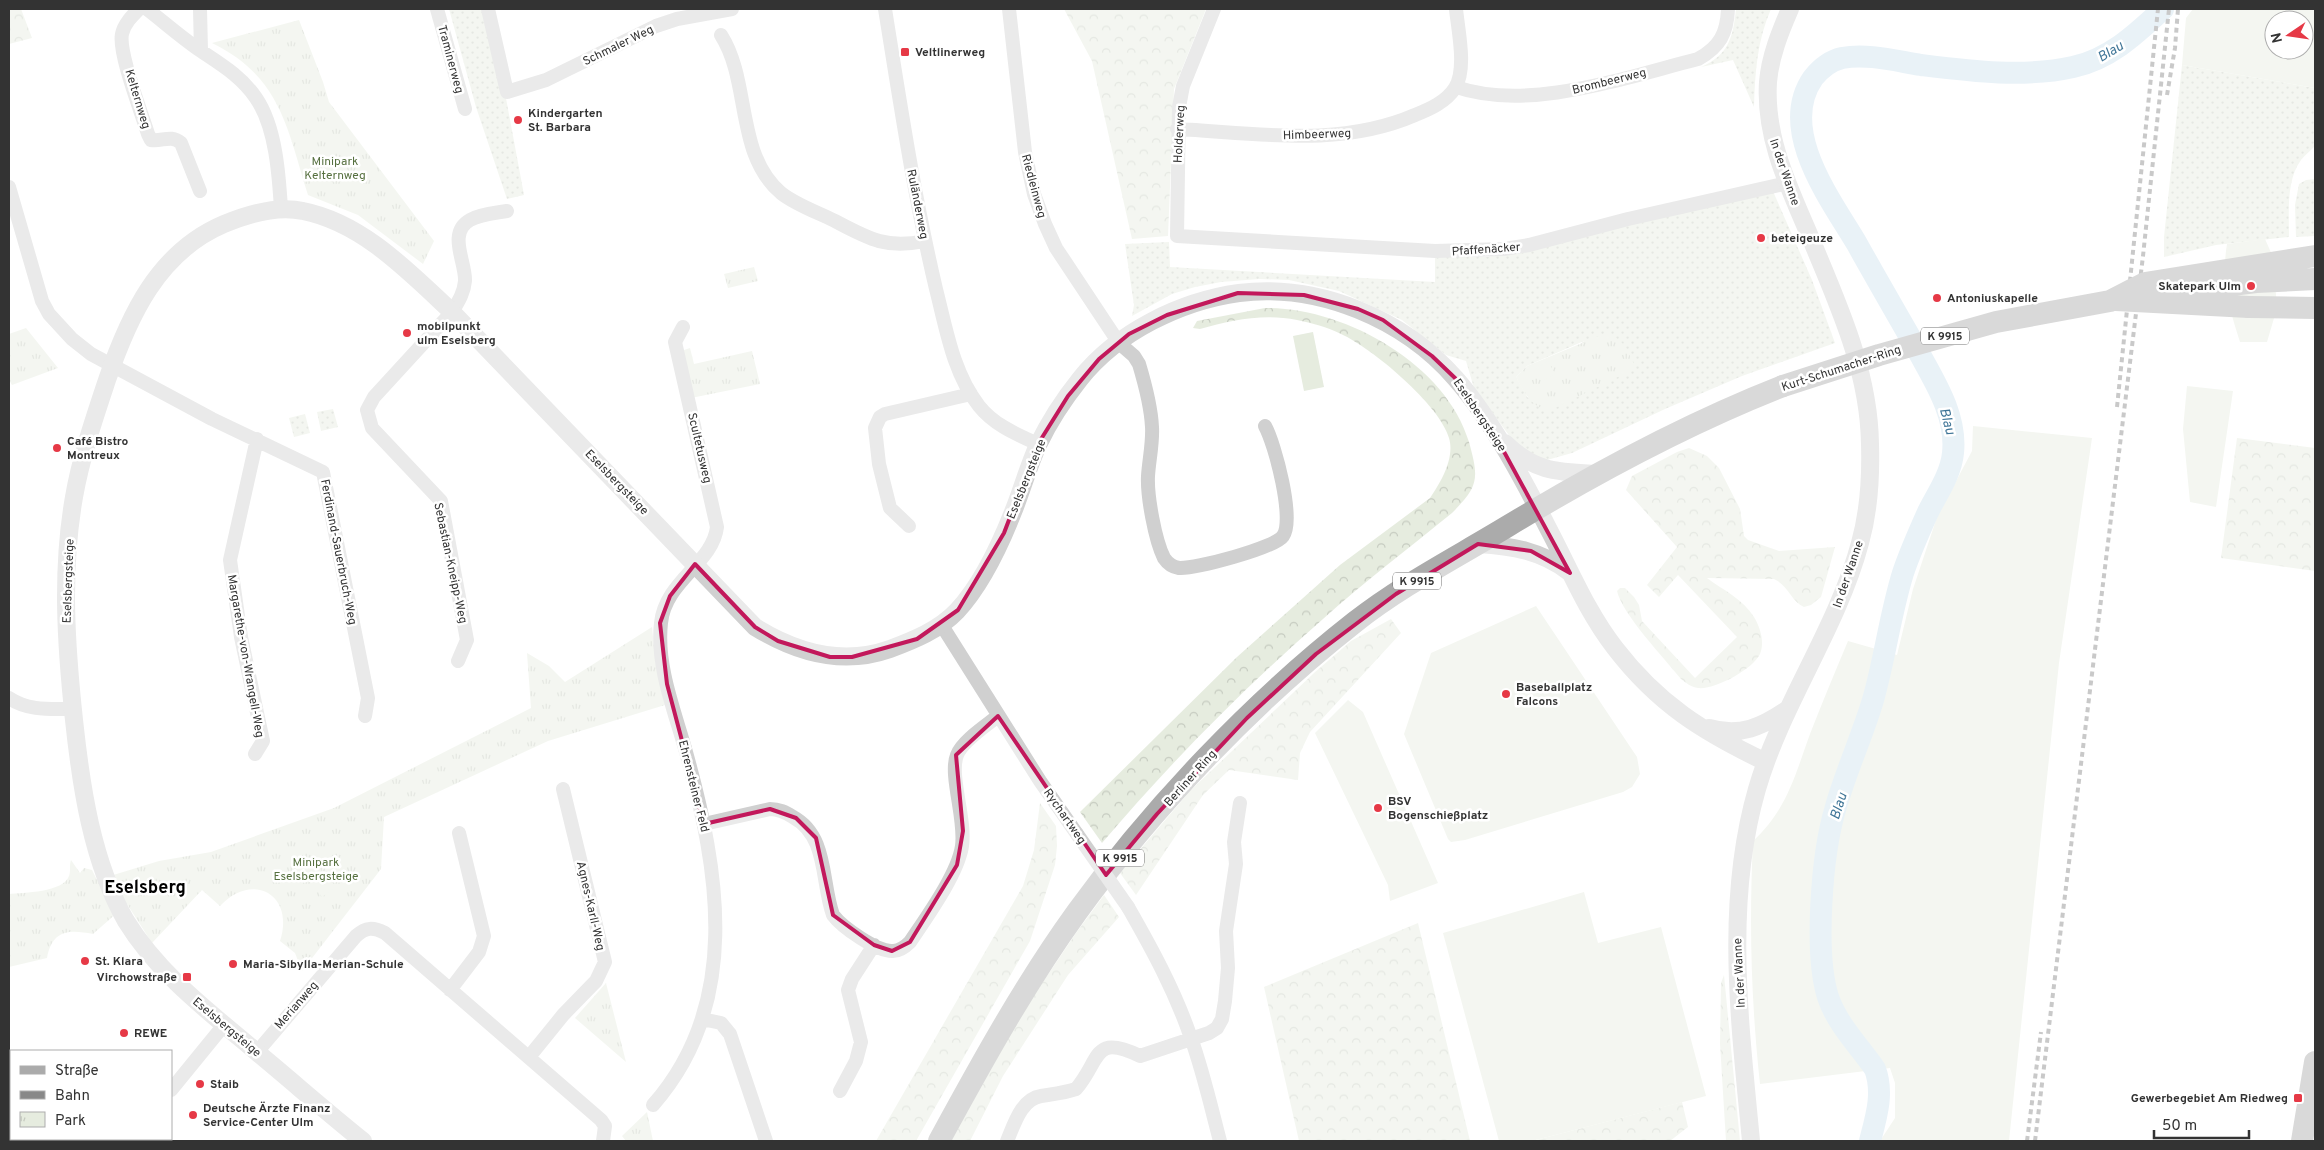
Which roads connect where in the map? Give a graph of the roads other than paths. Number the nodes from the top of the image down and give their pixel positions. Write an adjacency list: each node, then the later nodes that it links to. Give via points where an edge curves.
1 (139, 9): 20 (street, Kelternweg, via 129,20 122,36 123,50 148,134 151,140 159,142 177,138)
2 (147, 9): 14 (street)
3 (200, 9): 14 (street)
4 (437, 9): 16 (street, Traminerweg)
5 (488, 9): 6 (street, Schmaler Weg, via 507,92 546,80 656,26)
6 (732, 9)
7 (884, 9): 24 (street, Ruländerweg)
8 (1009, 9): 31 (street, Riedleinweg, via 1025,152 1034,194 1056,248)
9 (1214, 9): 17 (street, Holderweg, via 1183,86)
10 (1456, 9): 15 (street, via 1461,65)
11 (1728, 9): 15 (street, Brombeerweg, via 1725,33 1720,43 1698,59 1548,94 1493,94)
12 (1790, 9): 18 (street, In der Wanne, via 1771,64 1768,99 1772,138)
13 (721, 35): 24 (street, via 737,70 754,151 773,185 790,200 865,236 899,245)
14 (201, 51): 21 (street, via 235,74 258,100 267,120 279,174)
15 (1456, 87): 17 (street, Himbeerweg, via 1440,103 1419,113 1352,134 1302,136)
16 (465, 109)
17 (1177, 128): 23 (street, Holderweg)
18 (1788, 183): 23 (street, Pfaffenäcker, via 1628,219 1529,246 1504,249 1436,251); 48 (street, In der Wanne, via 1863,376 1868,406 1871,474 1867,512 1852,570)
19 (9, 187): 32 (street, Ferdinand-Sauerbruch-Weg, via 42,301 49,314 72,339)
20 (200, 192)
21 (281, 210): 29 (street, Eselsbergsteige, via 314,214 350,228 410,273); 32 (street, Eselsbergsteige, via 233,220 182,248 143,296)
22 (507, 211): 29 (street, via 470,220 461,227 458,239 465,279 460,300)
23 (1177, 236)
24 (925, 241): 33 (street, Ruländerweg, via 949,341 958,370)
25 (2315, 256): 27 (main road, bridge, via 2145,283)
26 (2315, 279): 27 (main road, Kurt-Schumacher-Ring / K 9915, bridge, via 2256,282)
27 (2113, 301): 28 (main road, bridge); 38 (main road, Kurt-Schumacher-Ring / K 9915, bridge, via 1996,322 1783,386 1719,411)
28 (2315, 308)
29 (452, 312): 42 (street, Eselsbergsteige); 45 (street, Sebastian-Kneipp-Weg, via 374,397 367,410 375,432 441,501 467,640)
30 (683, 327): 42 (street, Scultetusweg, via 675,342 717,527 710,549)
31 (1118, 342): 34 (street, Riedleinweg, via 1134,356 1142,375 1152,428 1149,493 1161,550 1171,566 1186,567 1264,549 1277,543 1284,535 1286,510 1278,467); 35 (street, Eselsbergsteige, via 1166,315 1213,299 1260,292 1304,295 1358,309 1410,338 1455,378); 37 (street, Eselsbergsteige, via 1082,376)
32 (112, 366): 36 (street, Ferdinand-Sauerbruch-Weg); 47 (street, Eselsbergsteige, via 90,432 69,537 65,618)
33 (971, 394): 37 (street, Ruländerweg, via 997,424); 40 (street, via 885,414 877,423 876,448 890,508)
34 (1265, 426)
35 (1490, 426): 38 (street, via 1516,453 1537,466 1565,473); 39 (street, Eselsbergsteige)
36 (257, 439): 49 (street, Ferdinand-Sauerbruch-Weg, via 323,472 368,698); 52 (street, Margarethe-von-Wrangell-Weg, via 230,560 241,637 263,741)
37 (1038, 444): 44 (street, Eselsbergsteige, via 1013,514 988,564 958,610)
38 (1596, 474): 39 (main road, Kurt-Schumacher-Ring / K 9915)
39 (1538, 508): 41 (main road, Berliner Ring / K 9915); 43 (street, Eselsbergsteige)
40 (908, 526)
41 (1478, 544): 43 (street, via 1531,552 1559,564); 72 (main road, Berliner Ring / K 9915, via 1358,620 1316,654 1212,752 1078,910 997,1036)
42 (695, 564): 44 (street, Eselsbergsteige, via 756,627 778,642 830,657 879,653 917,639); 56 (street, Ehrensteiner Feld, via 670,596 660,623 664,666)
43 (1570, 573): 51 (street, Eselsbergsteige, via 1612,645 1645,683)
44 (942, 624): 50 (street, Rychartweg)
45 (458, 661)
46 (9, 698): 47 (street, via 33,708)
47 (72, 709): 61 (street, Eselsbergsteige, via 80,779 95,842 121,909 160,966)
48 (1788, 710): 51 (street, via 1745,732 1712,729); 53 (street, In der Wanne)
49 (365, 716)
50 (998, 716): 58 (street, via 962,746 956,755 963,831 957,865 910,942 902,949 892,951); 62 (street, Rychartweg, bridge, via 1128,907 1157,956)
51 (1689, 721): 53 (street, Eselsbergsteige)
52 (255, 754)
53 (1766, 762): 75 (street, In der Wanne, via 1746,837 1737,928)
54 (563, 790): 64 (street, Agnes-Karll-Weg, via 605,962 596,981)
55 (1240, 803): 62 (street, via 1234,842 1236,864 1226,931 1228,968 1222,1019 1217,1028)
56 (704, 824): 58 (street, via 776,809 807,826 818,845 833,915); 60 (street, Ehrensteiner Feld, via 716,923 712,975)
57 (460, 833): 59 (street, via 484,936 479,952)
58 (874, 945): 67 (street, via 848,990 861,1042 856,1061)
59 (450, 990): 63 (street, Merianweg, via 385,933 375,928 362,930); 64 (street, Merianweg)
60 (702, 1019): 68 (street, Ehrensteiner Feld, via 679,1071); 71 (street, via 721,1023 730,1034)
61 (224, 1025): 63 (street, Eselsbergsteige); 66 (street)
62 (1192, 1039): 73 (street, via 1140,1056 1123,1048 1103,1049 1076,1089 1030,1100); 74 (street, Rychartweg)
63 (257, 1052): 70 (street, Eselsbergsteige)
64 (529, 1056): 69 (street, Merianweg, via 601,1120)
65 (2315, 1062): 76 (main road)
66 (172, 1089)
67 (840, 1091)
68 (653, 1105)
69 (607, 1138)
70 (362, 1141)
71 (766, 1141)
72 (940, 1141)
73 (1007, 1141)
74 (1220, 1141)
75 (1751, 1141)
76 (2302, 1141)

